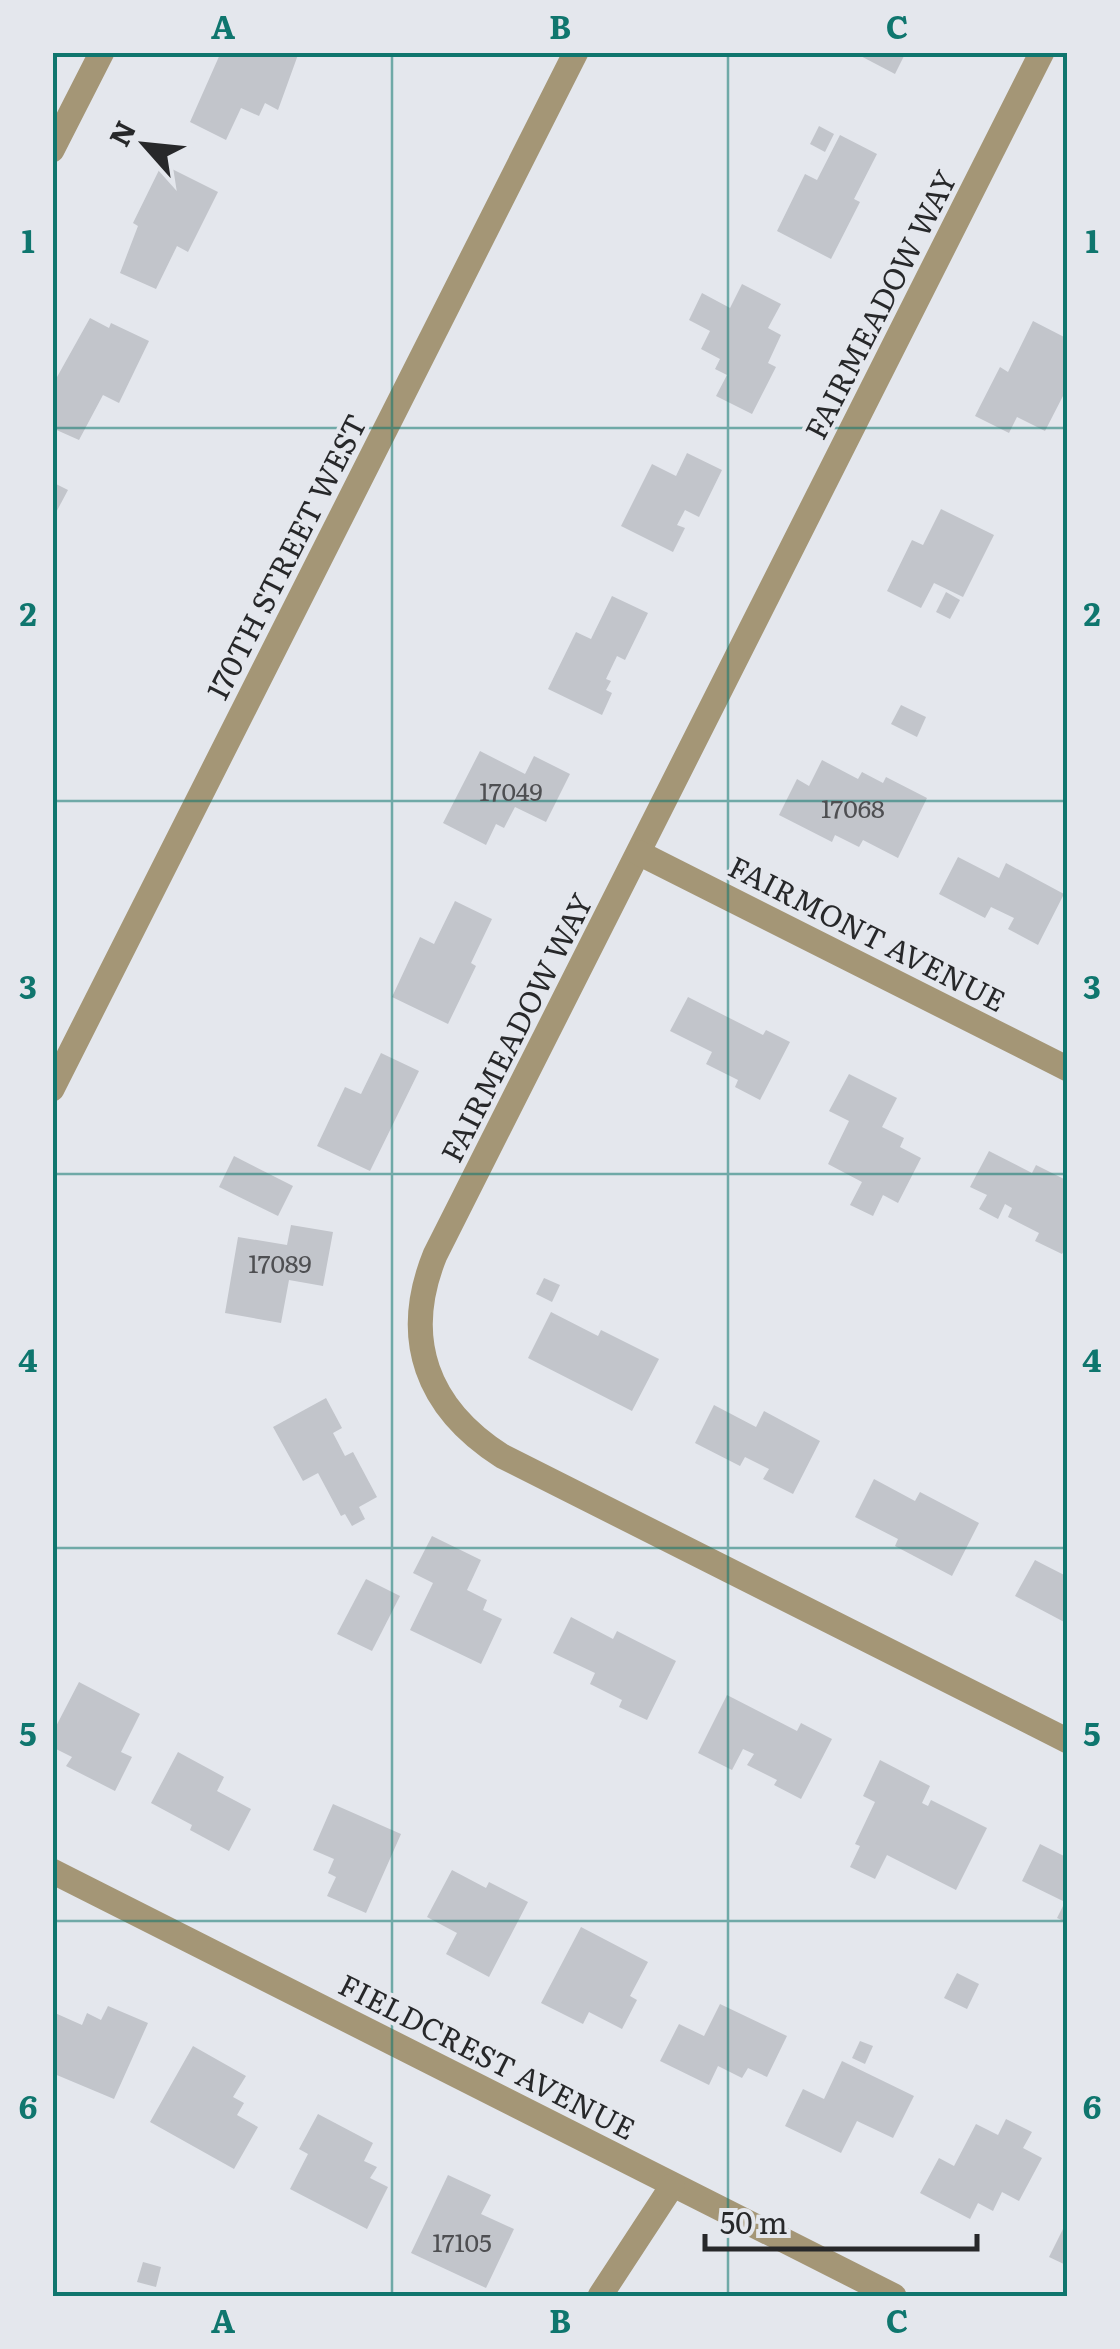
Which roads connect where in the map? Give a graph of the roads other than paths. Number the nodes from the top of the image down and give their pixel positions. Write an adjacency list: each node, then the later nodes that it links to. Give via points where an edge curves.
1 (102, 52): 4 (street)
2 (576, 52): 7 (street, 170TH STREET WEST)
3 (1042, 52): 5 (street, FAIRMEADOW WAY)
4 (52, 150)
5 (639, 854): 6 (street, FAIRMONT AVENUE); 8 (street, FAIRMEADOW WAY, via 424,1283 420,1340 433,1383 456,1420 502,1456)
6 (1068, 1069)
7 (52, 1089)
8 (1068, 1741)
9 (52, 1871): 10 (street, FIELDCREST AVENUE)
10 (672, 2186): 11 (street); 12 (street, FIELDCREST AVENUE)
11 (600, 2296)
12 (894, 2296)

